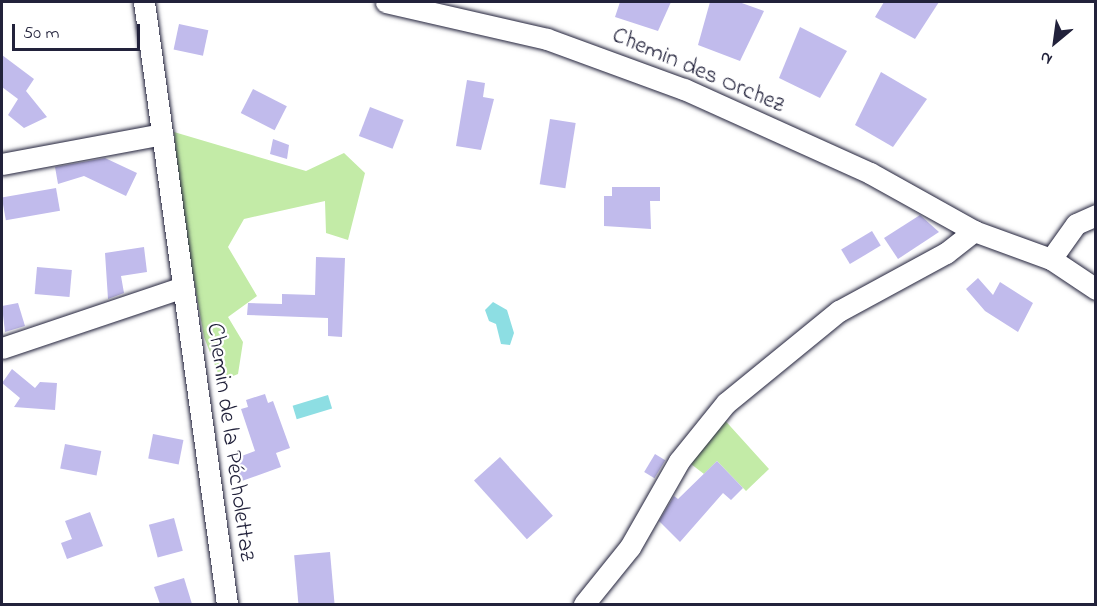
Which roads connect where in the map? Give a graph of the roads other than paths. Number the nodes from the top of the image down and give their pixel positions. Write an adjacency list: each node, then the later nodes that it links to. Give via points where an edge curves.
1 (144, 2): 3 (street, Chemin de la Pécholettaz)
2 (386, 2): 6 (street, Chemin des Orchez, via 547,39 684,89 870,173)
3 (162, 134): 4 (street); 8 (street, Chemin de la Pécholettaz)
4 (2, 164)
5 (1095, 214): 7 (street, via 1076,224)
6 (974, 231): 7 (street, Chemin des Orchez); 12 (street, via 946,253 839,311 726,403 679,461 630,548)
7 (1052, 259): 9 (street, Chemin des Orchez)
8 (183, 287): 10 (street); 11 (street, Chemin de la Pécholettaz)
9 (1095, 289)
10 (2, 348)
11 (227, 604)
12 (584, 604)

